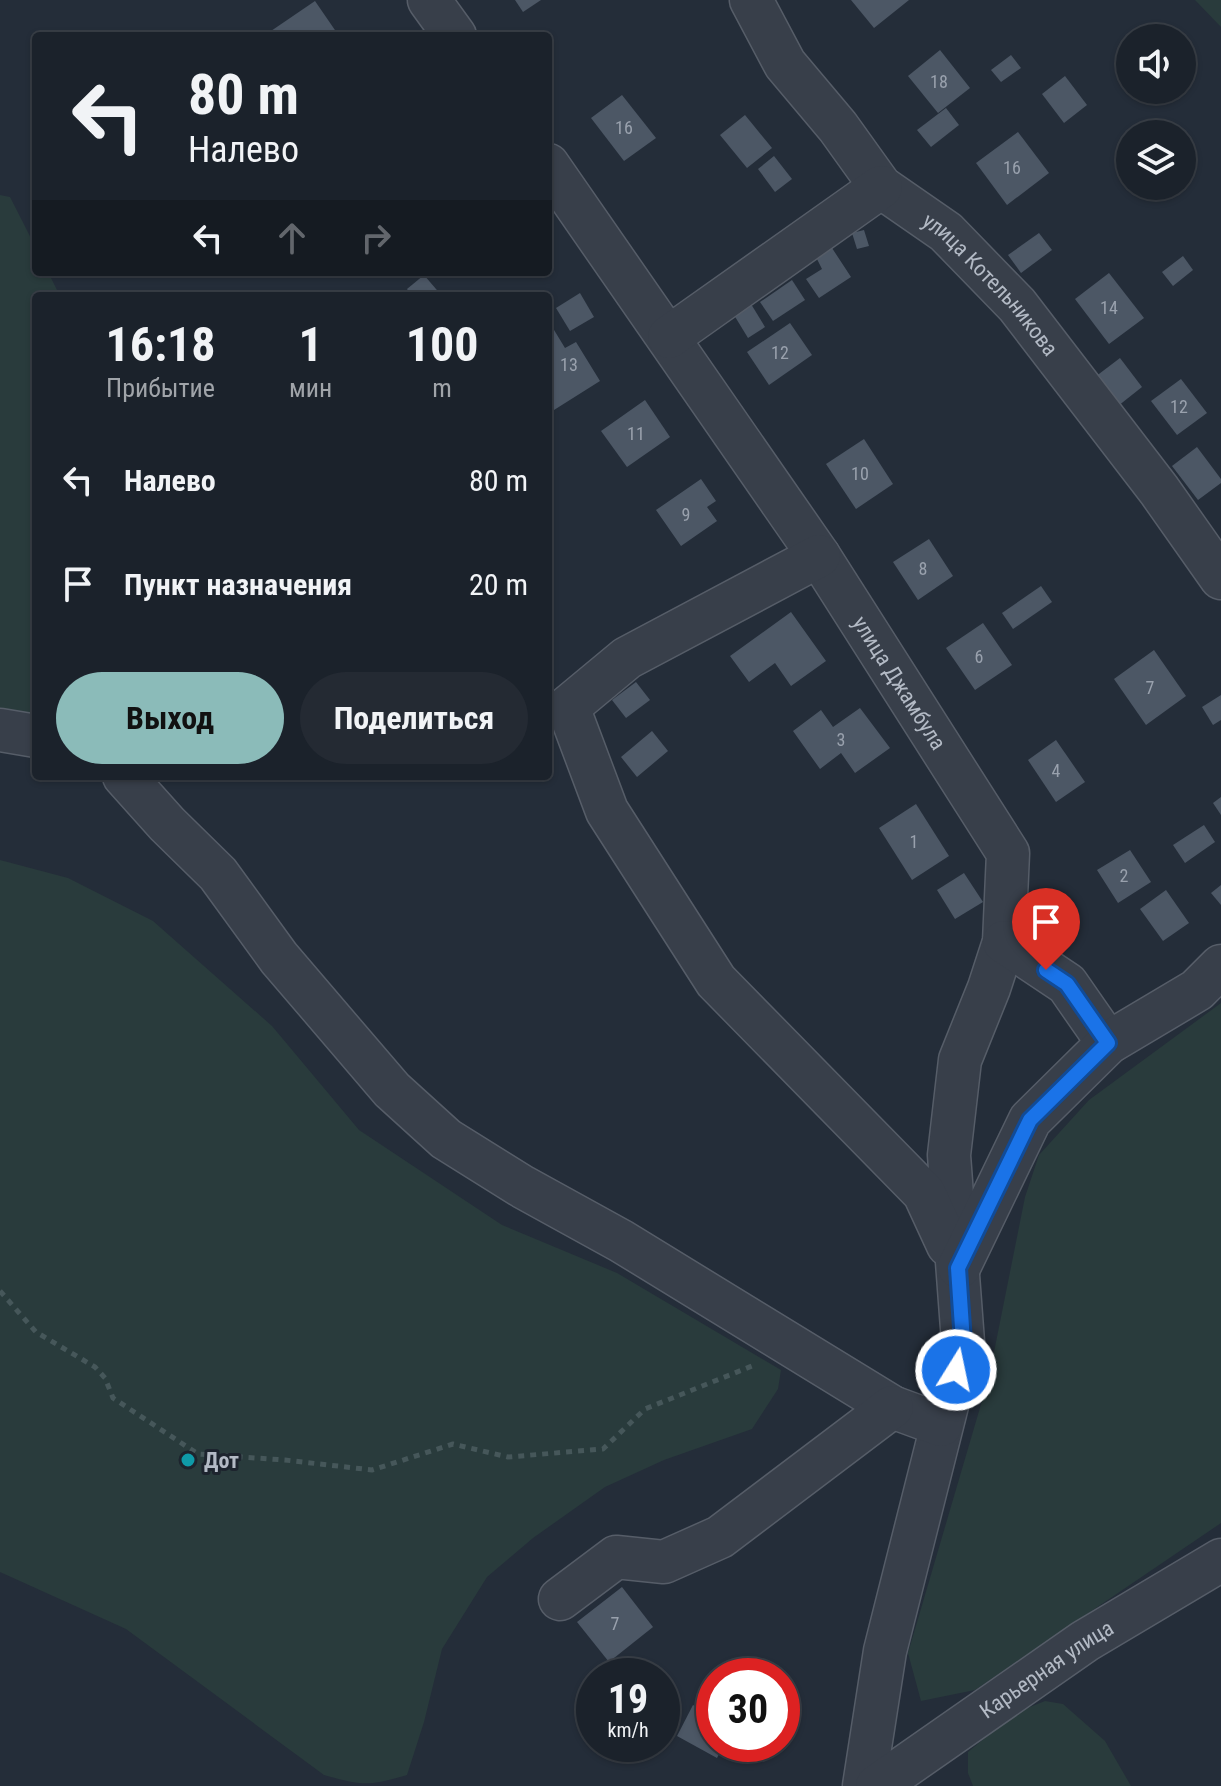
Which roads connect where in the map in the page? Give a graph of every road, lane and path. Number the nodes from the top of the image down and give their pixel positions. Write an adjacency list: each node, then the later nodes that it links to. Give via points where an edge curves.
1 (429, 0): 3 (street)
2 (751, 0): 5 (street, улица Котельникова, via 785,64)
3 (452, 32)
4 (552, 171): 6 (street, улица Джамбула)
5 (881, 187): 6 (street); 8 (street, улица Котельникова, via 946,232 1017,305)
6 (669, 337): 7 (street, улица Джамбула)
7 (819, 556): 9 (street, via 627,658); 13 (street, улица Джамбула, via 1008,853)
8 (1221, 578)
9 (558, 711): 16 (street, via 607,811 716,981 924,1193)
10 (0, 730): 11 (street)
11 (32, 735)
12 (128, 780): 18 (street, via 218,874 279,958 392,1090 446,1139)
13 (1004, 942): 15 (street, via 1067,984); 16 (street, улица Джамбула, via 960,1060 949,1155)
14 (1221, 966): 15 (street, via 1197,990)
15 (1108, 1043): 16 (street, via 1030,1120)
16 (958, 1268): 20 (street, улица Джамбула, via 963,1342)
17 (0, 1291): 18 (path, via 36,1332 95,1367 113,1398 198,1454 372,1470 453,1444 508,1457 603,1449 645,1409)
18 (799, 1349): 19 (street)
19 (892, 1407): 20 (street); 22 (street, via 720,1537 664,1562 616,1557)
20 (941, 1425): 23 (street, улица Джамбула, via 885,1651)
21 (1221, 1560): 24 (street, Карьерная улица, via 1085,1641)
22 (560, 1599)
23 (864, 1786)
24 (877, 1786)

